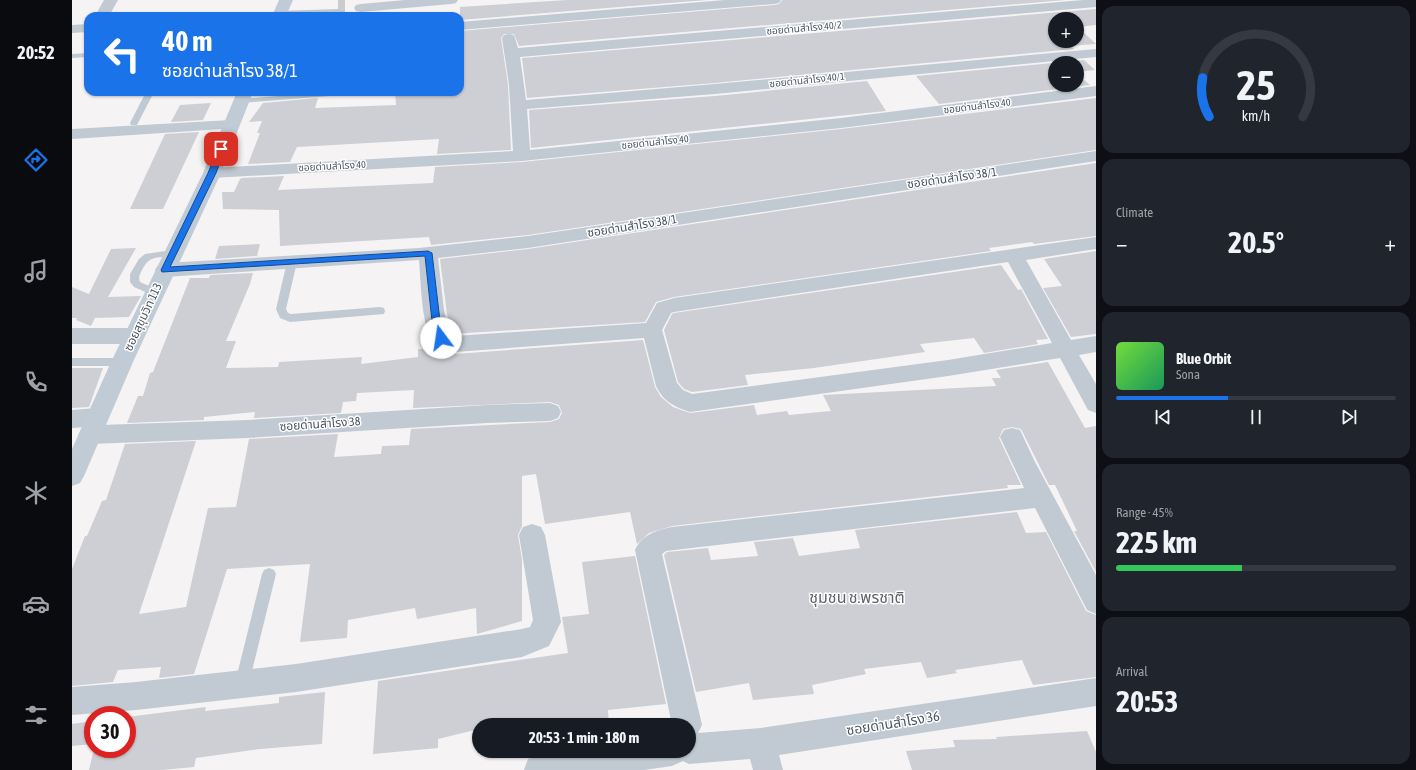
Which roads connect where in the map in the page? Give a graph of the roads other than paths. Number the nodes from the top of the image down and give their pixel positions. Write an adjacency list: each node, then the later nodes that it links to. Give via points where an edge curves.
1 (111, 0): 6 (street)
2 (451, 0): 5 (street, via 361,8)
3 (774, 0): 7 (street)
4 (1096, 3): 11 (street, ซอยด่านสำโรง 40/2)
5 (282, 9)
6 (104, 12)
7 (505, 22): 8 (street); 11 (street)
8 (464, 26)
9 (84, 28): 10 (street)
10 (72, 29)
11 (512, 53): 19 (street)
12 (1096, 53): 19 (street, ซอยด่านสำโรง 40/1)
13 (84, 55): 14 (lane)
14 (72, 56)
15 (1096, 91): 23 (street, ซอยด่านสำโรง 40, via 833,124)
16 (148, 96): 20 (lane)
17 (265, 96): 18 (lane)
18 (243, 97): 21 (main road, ซอยสุขุมวิท 113)
19 (519, 105): 23 (street)
20 (134, 123)
21 (231, 125): 22 (street); 25 (main road, ซอยสุขุมวิท 113)
22 (72, 134)
23 (522, 156): 25 (street, ซอยด่านสำโรง 40)
24 (1096, 156): 28 (street, ซอยด่านสำโรง 38/1, via 528,242)
25 (212, 173): 27 (main road, ซอยสุขุมวิท 113)
26 (1096, 243): 29 (street)
27 (173, 253): 31 (main road, ซอยสุขุมวิท 113); 32 (lane, via 148,256 133,275 138,286)
28 (428, 253): 30 (street, ซอยด่านสำโรง 38/1); 34 (street, via 436,321 441,338 445,342 455,344)
29 (1014, 256): 34 (street, via 674,305 664,308); 38 (street)
30 (292, 262): 31 (street, ซอยด่านสำโรง 38/1); 33 (lane, via 281,309 284,315 290,318)
31 (165, 270): 32 (main road, ซอยสุขุมวิท 113)
32 (154, 292): 36 (main road, ซอยสุขุมวิท 113)
33 (380, 311)
34 (652, 330): 38 (street, via 667,386 675,396 690,403 948,368)
35 (72, 336): 36 (street)
36 (134, 336): 40 (main road, ซอยสุขุมวิท 113)
37 (1096, 344): 38 (street)
38 (1065, 348): 41 (street)
39 (72, 362): 40 (lane)
40 (122, 362): 44 (main road, ซอยสุขุมวิท 113)
41 (1096, 404)
42 (550, 412): 44 (street, ซอยด่านสำโรง 38, via 248,429)
43 (72, 419): 44 (street, ซอยด่านสำโรง 38)
44 (93, 426): 46 (main road, ซอยสุขุมวิท 113)
45 (1012, 437): 47 (street)
46 (72, 476)
47 (1042, 497): 50 (street); 54 (street, via 672,538 653,544 648,550)
48 (532, 535): 51 (street, via 547,622 539,637 522,643)
49 (269, 574): 51 (lane)
50 (1096, 601)
51 (242, 684): 53 (street)
52 (1096, 692): 56 (street, ซอยด่านสำโรง 36)
53 (72, 701)
54 (681, 718)
55 (696, 743): 56 (street, ซอยด่านสำโรง 36)
56 (764, 756)
57 (600, 758): 58 (street, ซอยด่านสำโรง 36)
58 (539, 770)

